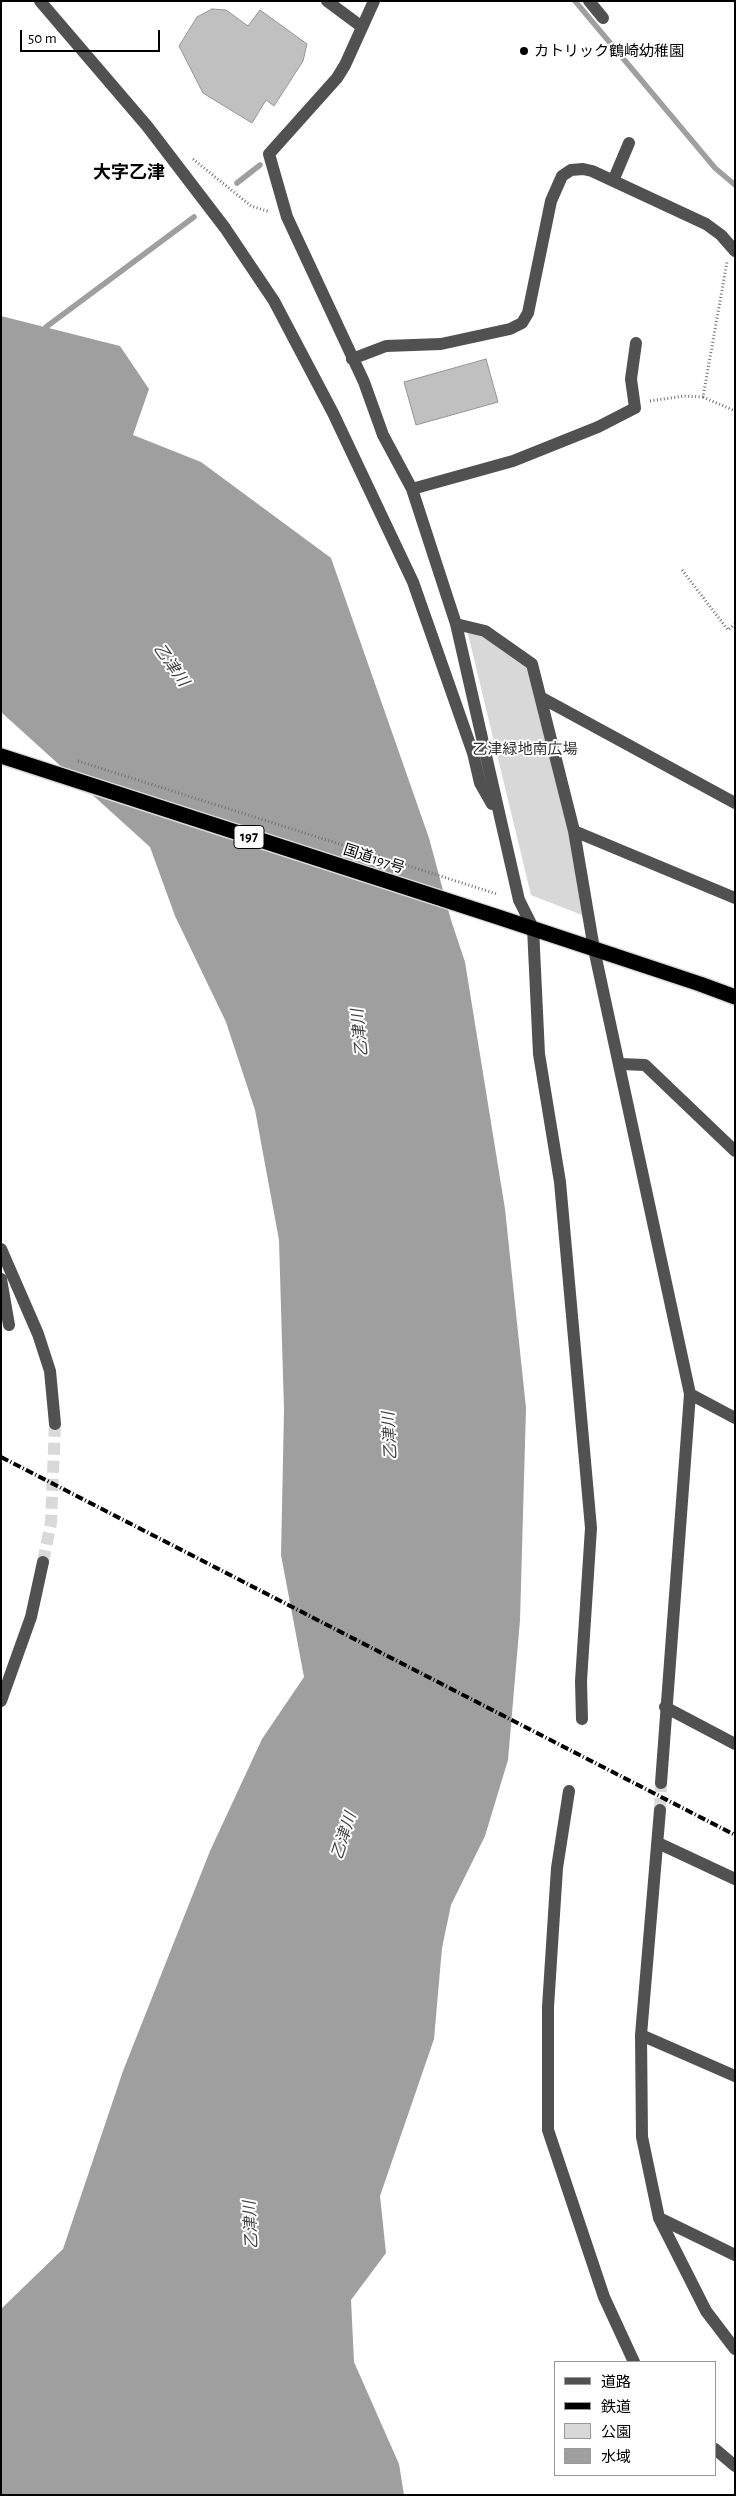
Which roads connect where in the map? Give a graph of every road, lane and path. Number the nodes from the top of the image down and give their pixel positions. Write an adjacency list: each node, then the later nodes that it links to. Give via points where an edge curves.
1 (40, 1): 25 (street, via 148,126 225,228 274,301 333,413 413,582 473,752 480,783)
2 (327, 1): 6 (street)
3 (374, 1): 6 (street)
4 (589, 1): 5 (street)
5 (603, 18)
6 (362, 27): 10 (street, via 337,78 269,154)
7 (629, 142): 9 (street)
8 (188, 154): 10 (path, via 251,206 269,212)
9 (613, 181): 11 (street, via 706,224); 13 (street, via 583,169 568,171 562,176 551,201 528,312 522,324 441,344 386,346)
10 (285, 211): 13 (street)
11 (733, 244): 14 (path)
12 (636, 343): 15 (street, via 631,379)
13 (352, 359): 17 (street, via 383,435)
14 (704, 397): 15 (path, via 655,399); 16 (path)
15 (635, 408): 17 (street, via 598,427 513,461)
16 (735, 411)
17 (412, 489): 19 (street)
18 (682, 570): 20 (path, via 728,630)
19 (456, 624): 21 (street, via 485,631 532,664); 25 (street)
20 (735, 624)
21 (542, 698): 24 (street); 26 (street)
22 (1, 756): 29 (highway, 国道197号 / 197)
23 (68, 758): 27 (path)
24 (735, 803)
25 (499, 817): 29 (street, via 519,900)
26 (574, 831): 28 (street); 30 (street)
27 (497, 894)
28 (735, 898)
29 (533, 928): 30 (highway, 国道197号 / 197); 43 (street, via 539,1054 560,1182 591,1528 581,1681)
30 (594, 949): 31 (highway, 国道197号 / 197); 32 (street)
31 (735, 997)
32 (621, 1064): 33 (street, via 645,1065); 37 (street)
33 (735, 1151)
34 (1, 1249): 39 (street, via 24,1297 50,1371)
35 (1, 1279): 36 (street)
36 (9, 1325)
37 (690, 1394): 38 (street); 42 (street)
38 (735, 1418)
39 (55, 1424)
40 (44, 1562): 41 (street, via 31,1617)
41 (1, 1701)
42 (665, 1707): 44 (street); 45 (street)
43 (582, 1719)
44 (735, 1744)
45 (661, 1783)
46 (569, 1791): 55 (street, via 558,1868 548,2007 548,2130 604,2296)
47 (660, 1810): 48 (street)
48 (658, 1843): 49 (street); 50 (street)
49 (735, 1878)
50 (641, 2035): 51 (street); 52 (street, via 642,2137)
51 (735, 2076)
52 (659, 2218): 53 (street); 54 (street, via 706,2311)
53 (735, 2255)
54 (735, 2349)
55 (634, 2361)
56 (716, 2450): 57 (street)
57 (735, 2466)

